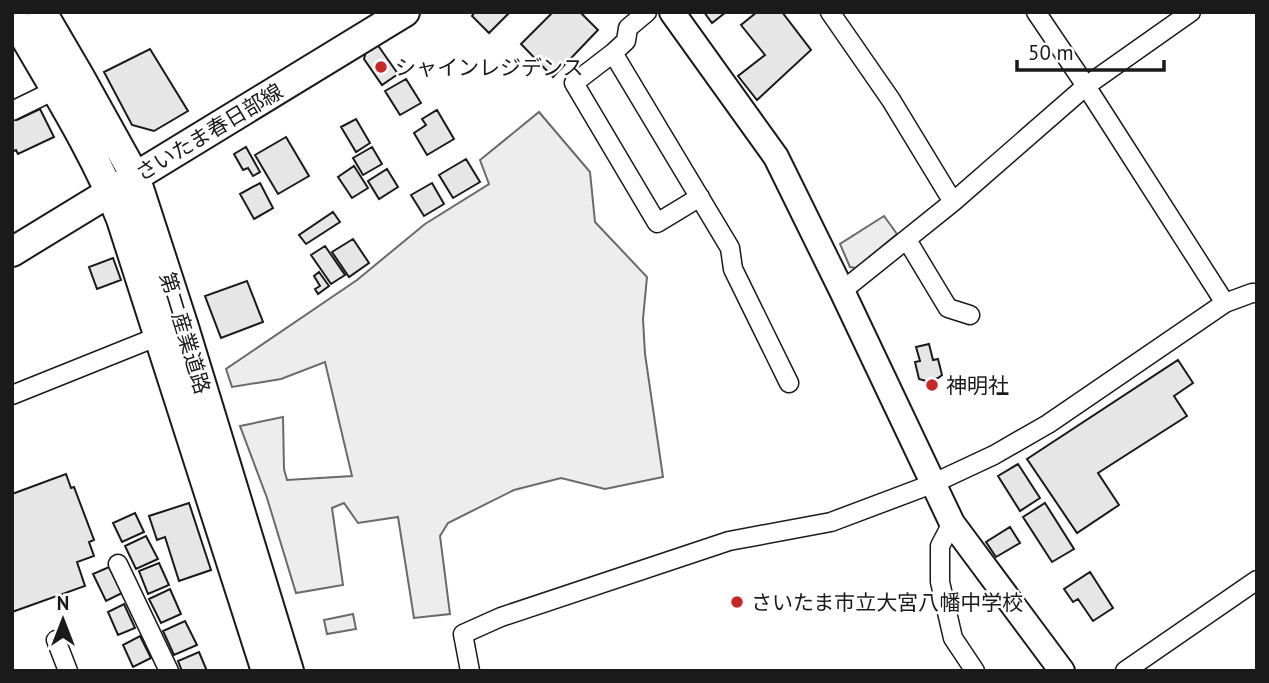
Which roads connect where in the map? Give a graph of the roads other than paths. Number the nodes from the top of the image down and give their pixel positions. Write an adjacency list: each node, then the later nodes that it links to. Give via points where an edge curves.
1 (42, 12): 13 (main road, 第二産業道路)
2 (405, 12): 13 (main road, さいたま春日部線)
3 (647, 12): 9 (street, via 628,28 626,41)
4 (671, 12): 19 (street, via 776,157)
5 (830, 12): 16 (street)
6 (1037, 12): 10 (street)
7 (1191, 12): 10 (street)
8 (12, 15): 11 (main road, 第二産業道路)
9 (613, 53): 15 (street); 15 (street, via 574,83 657,223)
10 (1086, 86): 16 (street); 21 (street)
11 (55, 90): 12 (street); 14 (main road, 第二産業道路)
12 (12, 111)
13 (135, 176): 14 (main road, さいたま春日部線); 34 (main road, 第二産業道路)
14 (110, 191): 18 (main road, さいたま春日部線); 23 (main road, 第二産業道路)
15 (700, 197): 24 (street, via 730,248 733,269)
16 (953, 202): 17 (street)
17 (907, 240): 19 (street); 22 (street, via 948,308)
18 (12, 252)
19 (842, 291): 26 (street)
20 (1257, 293): 21 (street)
21 (1225, 303): 26 (street, via 1048,424)
22 (970, 315)
23 (159, 336): 25 (street); 33 (main road, 第二産業道路)
24 (789, 383)
25 (12, 395)
26 (932, 484): 27 (street); 35 (street, via 831,522 729,541 501,617 464,634)
27 (952, 523): 36 (street, via 940,546 940,582 953,638); 37 (street)
28 (118, 564): 32 (street)
29 (1254, 588): 38 (street)
30 (56, 639): 31 (street)
31 (68, 671)
32 (169, 671)
33 (266, 671)
34 (289, 671)
35 (470, 671)
36 (975, 671)
37 (1062, 671)
38 (1125, 671)

